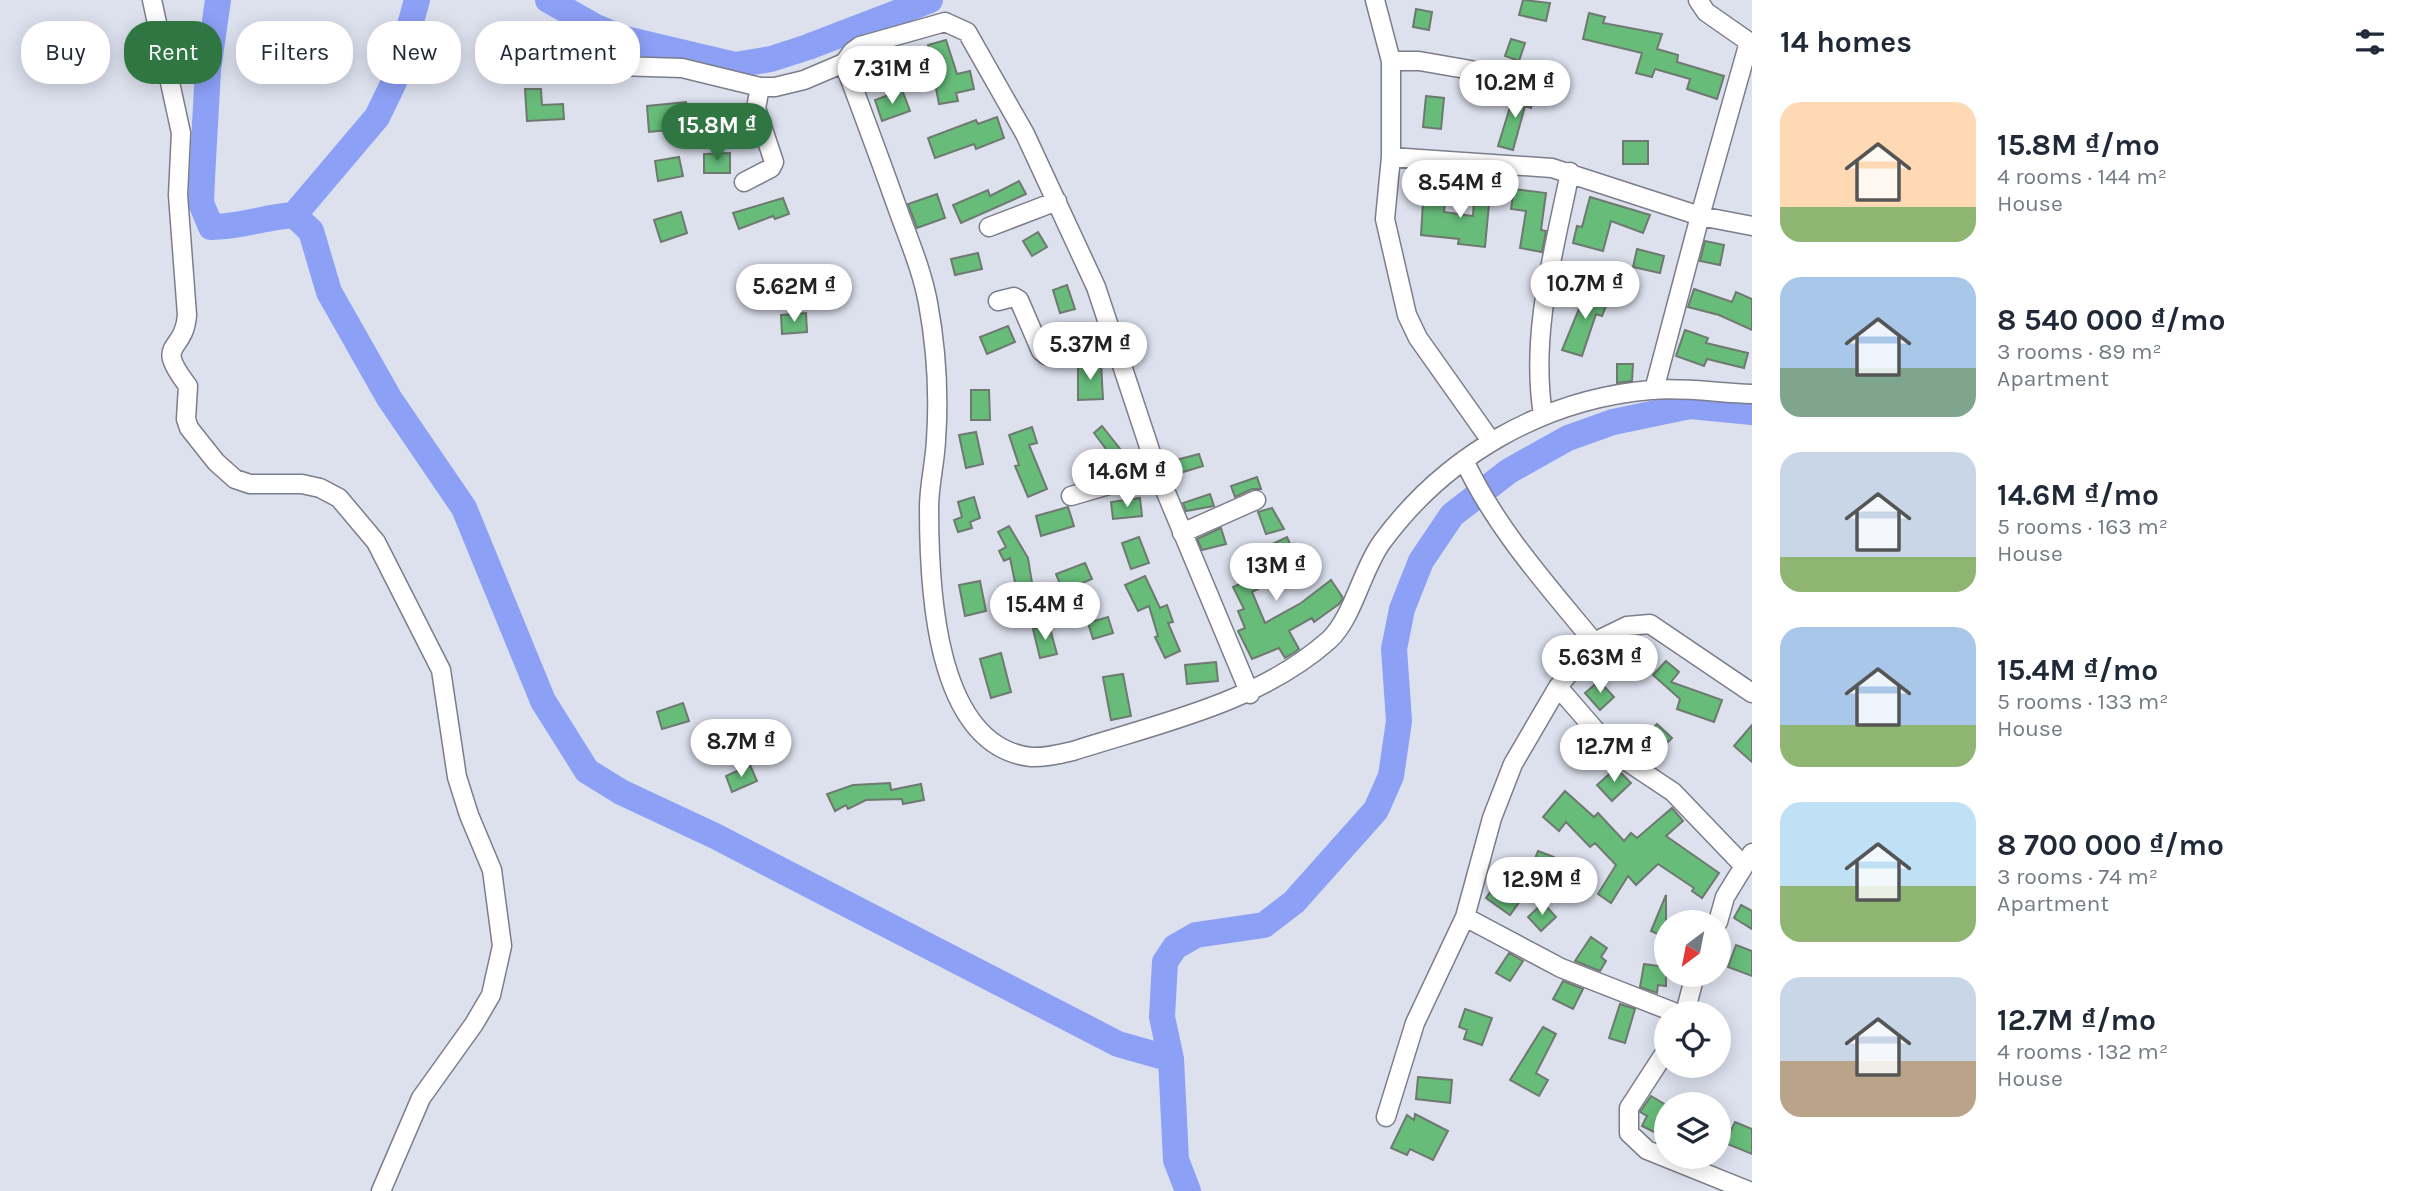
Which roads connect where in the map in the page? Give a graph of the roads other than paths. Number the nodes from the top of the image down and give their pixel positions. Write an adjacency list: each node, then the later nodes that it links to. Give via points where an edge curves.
1 (152, 0): 37 (street, via 181,133 177,195 187,315 186,327 170,352 171,364 188,386 189,428 235,479 320,488 339,498 376,542 441,670 457,777 498,892 502,946 491,995 421,1098)
2 (1376, 0): 4 (street)
3 (1699, 0): 13 (street, via 1706,12 1749,42)
4 (1391, 61): 7 (street); 9 (street)
5 (845, 63): 8 (street, via 790,85); 12 (street, via 860,46 945,22 967,32); 30 (street, via 928,301 936,439 929,506 933,605 960,702 992,740 1029,757 1046,757)
6 (640, 67): 8 (street, via 692,69)
7 (1471, 70)
8 (760, 87): 11 (street, via 756,108 774,162)
9 (1391, 157): 10 (street); 21 (street, via 1385,219 1407,315 1418,338)
10 (1570, 172): 13 (street); 20 (street, via 1540,331)
11 (744, 182)
12 (1057, 201): 15 (street); 17 (street, via 1096,287)
13 (1700, 216): 14 (street); 18 (street)
14 (1752, 226)
15 (989, 227)
16 (998, 301): 17 (street, via 1019,300 1046,355)
17 (1114, 342): 23 (street)
18 (1654, 390): 19 (street); 20 (street, via 1594,398)
19 (1752, 394)
20 (1543, 415): 21 (street)
21 (1491, 441): 22 (street)
22 (1464, 460): 27 (street, via 1481,494 1537,573); 30 (street, via 1437,481 1383,541 1330,638)
23 (1157, 471): 24 (street); 26 (street)
24 (1071, 496)
25 (1256, 500): 26 (street)
26 (1182, 533): 30 (street)
27 (1594, 642): 28 (street); 29 (street, via 1627,626 1650,624)
28 (1558, 687): 31 (street, via 1616,754 1674,792); 33 (street, via 1501,790)
29 (1752, 693)
30 (1250, 694)
31 (1748, 859): 32 (street)
32 (1721, 910)
33 (1465, 917): 34 (street, via 1561,968); 36 (street, via 1415,1024)
34 (1654, 1004)
35 (1654, 1069): 38 (street, via 1629,1108 1627,1124 1633,1140 1647,1150)
36 (1386, 1117)
37 (380, 1191)
38 (1749, 1191)

